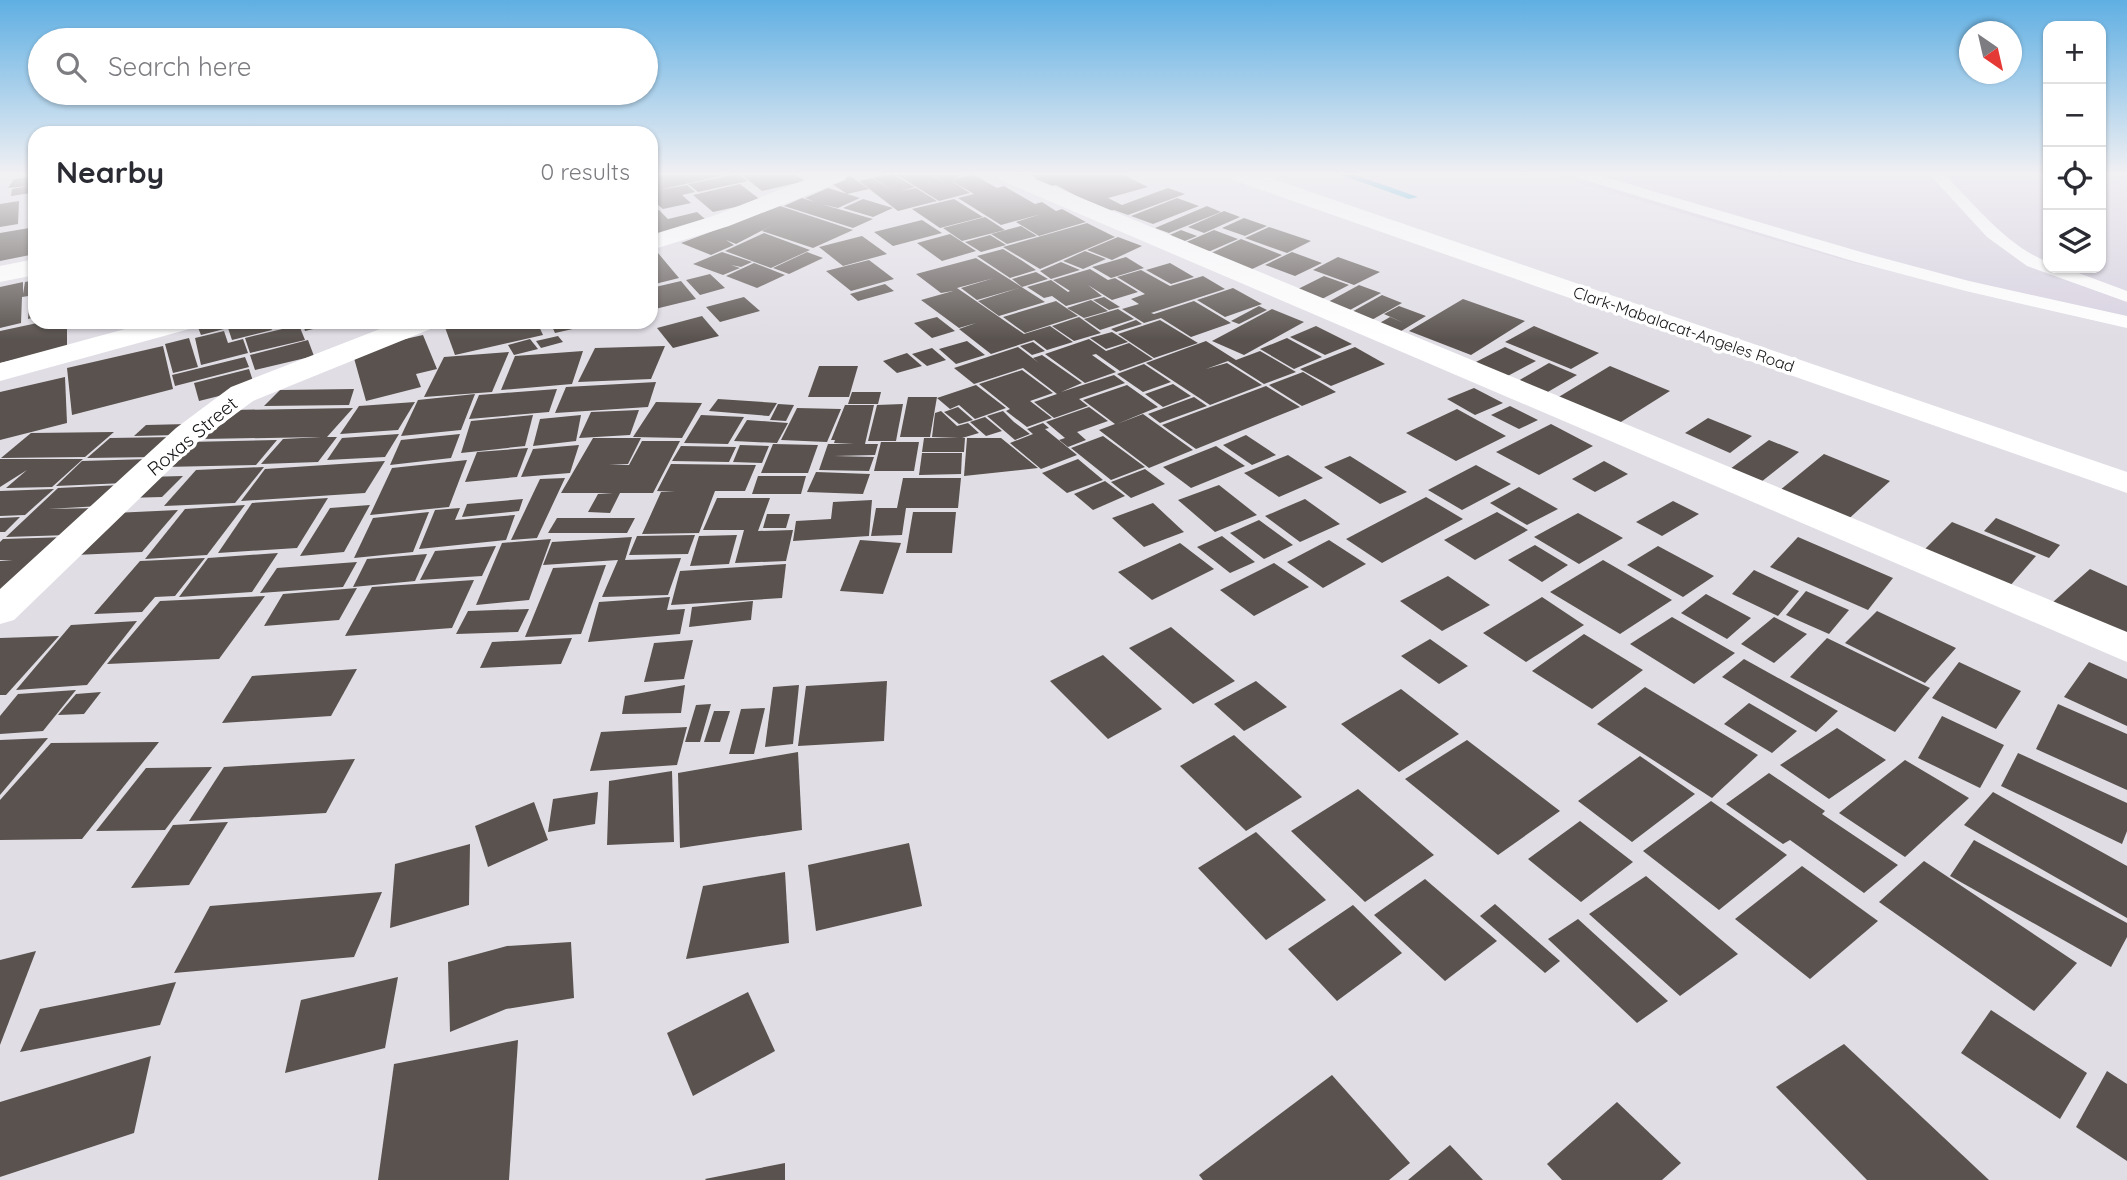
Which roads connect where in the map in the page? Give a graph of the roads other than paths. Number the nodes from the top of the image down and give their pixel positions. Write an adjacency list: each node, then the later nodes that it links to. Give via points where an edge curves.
1 (692, 230): 6 (street)
2 (1138, 230): 19 (street)
3 (1399, 230): 17 (street, Clark-Mabalacat-Angeles Road)
4 (1768, 230): 12 (lane)
5 (1990, 230): 7 (lane)
6 (658, 241)
7 (2043, 266)
8 (28, 268): 10 (street)
9 (2058, 273): 11 (lane); 12 (lane)
10 (0, 274)
11 (2127, 297)
12 (2042, 303): 13 (lane)
13 (2127, 322)
14 (157, 329): 16 (street)
15 (405, 329): 18 (street, Roxas Street, via 242,394 187,435)
16 (0, 372)
17 (2127, 483)
18 (0, 611)
19 (2127, 648)

